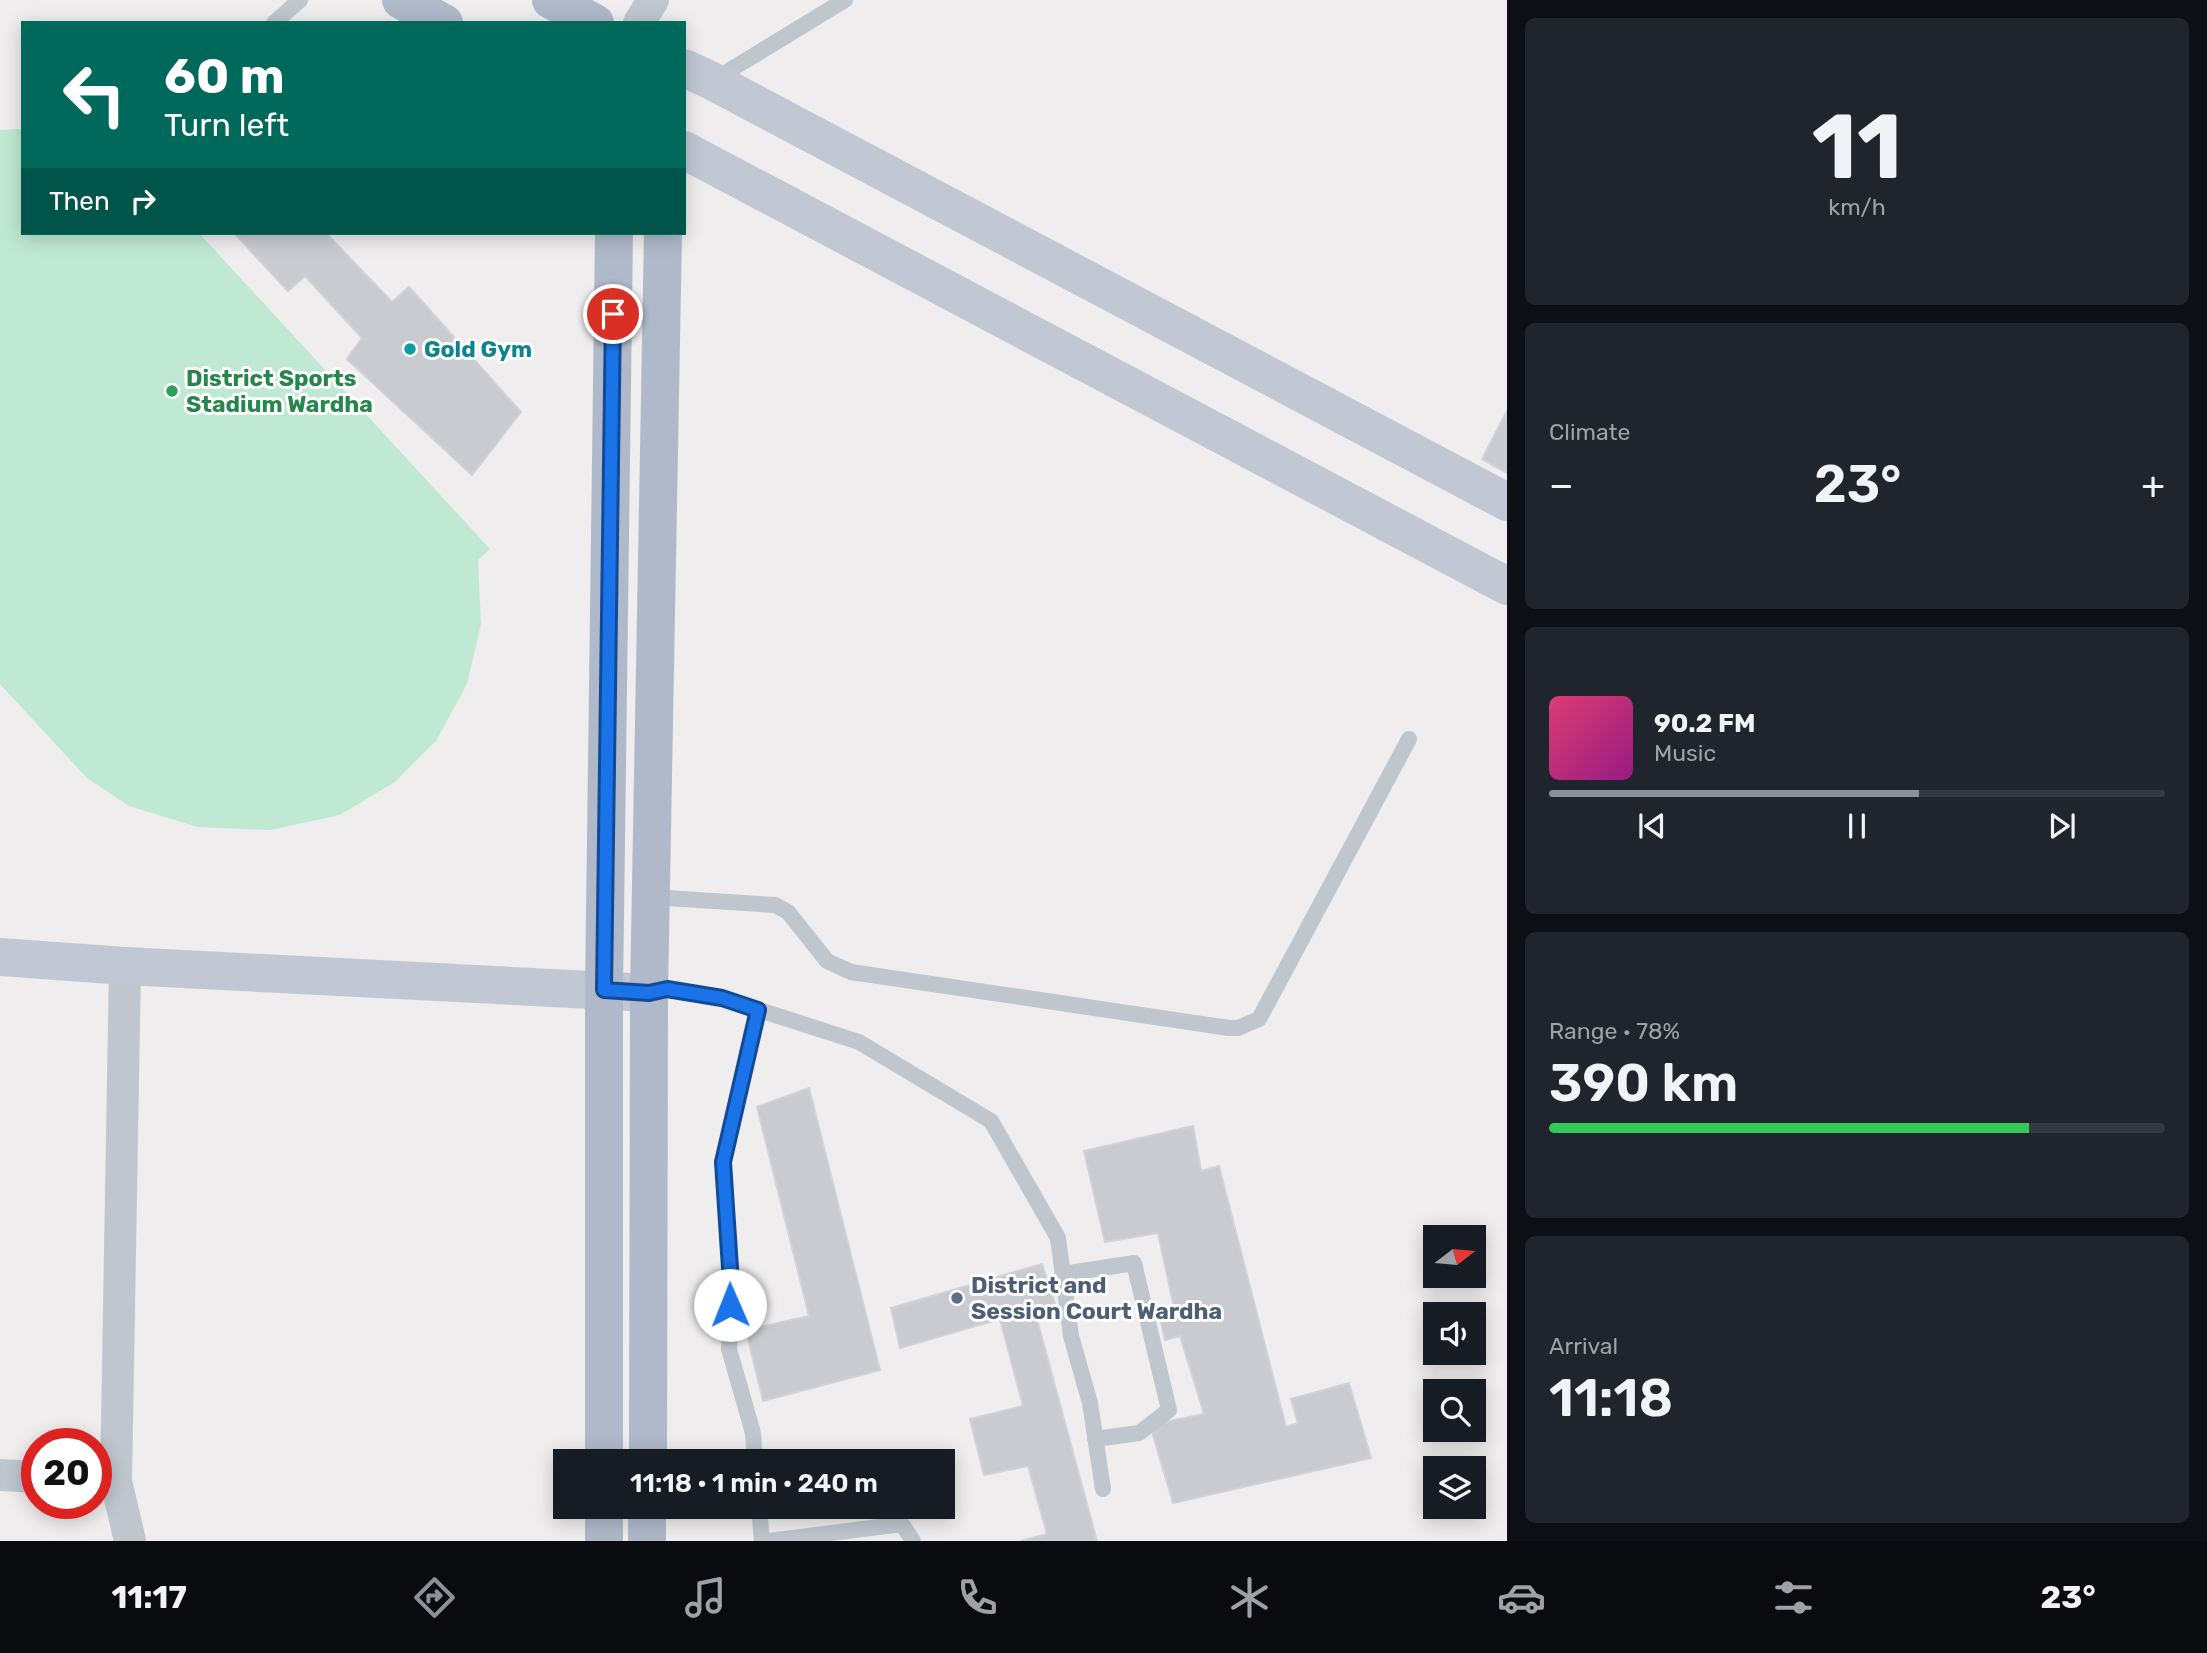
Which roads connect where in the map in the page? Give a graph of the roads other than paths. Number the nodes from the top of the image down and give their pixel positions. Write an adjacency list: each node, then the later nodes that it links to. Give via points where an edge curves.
1 (300, 0): 7 (lane)
2 (401, 0): 8 (main road)
3 (551, 0): 9 (main road)
4 (653, 0): 10 (street)
5 (665, 0): 11 (street)
6 (845, 0): 12 (lane)
7 (276, 21)
8 (440, 21)
9 (591, 21)
10 (640, 21)
11 (667, 21)
12 (698, 74): 16 (main road)
13 (686, 151): 17 (main road)
14 (614, 235): 22 (main road)
15 (663, 235): 19 (main road)
16 (1507, 502)
17 (1507, 586)
18 (1409, 739): 19 (lane, via 1259,1019 1238,1028 851,972 827,961 788,912 775,905)
19 (650, 897): 23 (main road)
20 (0, 957): 21 (main road)
21 (125, 966): 22 (main road); 26 (street)
22 (604, 990): 23 (main road); 28 (main road)
23 (649, 993): 24 (lane, via 667,989 722,998); 29 (main road)
24 (758, 1010): 25 (lane, via 859,1042 991,1121 1058,1238); 30 (lane, via 723,1162 731,1283 729,1349)
25 (1063, 1275): 27 (lane, via 1071,1336); 27 (lane, via 1134,1264 1169,1410 1139,1433)
26 (108, 1428)
27 (1095, 1439): 33 (lane)
28 (604, 1449)
29 (648, 1449)
30 (754, 1449)
31 (0, 1475): 32 (street)
32 (21, 1476)
33 (1103, 1489)
34 (112, 1495): 38 (street)
35 (604, 1519): 39 (main road)
36 (648, 1519): 40 (main road)
37 (760, 1519): 41 (lane)
38 (130, 1541)
39 (604, 1541)
40 (647, 1541)
41 (762, 1541)
42 (769, 1541): 43 (lane, via 902,1524)
43 (913, 1541)

